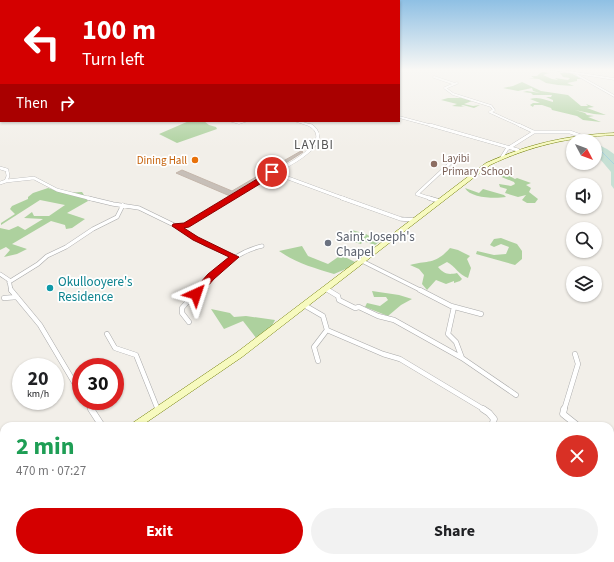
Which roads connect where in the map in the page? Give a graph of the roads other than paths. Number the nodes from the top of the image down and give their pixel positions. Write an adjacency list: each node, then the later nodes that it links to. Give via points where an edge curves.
1 (457, 95): 4 (street, via 491,106 494,110 490,112)
2 (400, 117): 9 (street)
3 (299, 122): 14 (street, via 314,128 317,132 316,140 308,152)
4 (534, 132): 5 (street); 9 (street)
5 (576, 134)
6 (614, 134): 7 (street)
7 (602, 135)
8 (566, 139): 10 (street)
9 (511, 147): 10 (street); 12 (street)
10 (518, 150): 12 (street)
11 (460, 154): 19 (street, via 417,194)
12 (502, 157): 19 (street, via 480,169)
13 (0, 168): 17 (street, via 8,171)
14 (277, 171): 15 (street); 16 (street)
15 (271, 175): 16 (street); 23 (street, via 186,225)
16 (280, 175): 21 (street)
17 (6, 181): 18 (street); 20 (street, via 34,178 52,189)
18 (0, 183)
19 (439, 201): 22 (street)
20 (123, 205): 23 (street, via 140,208); 29 (street, via 117,217 47,256)
21 (401, 219): 22 (street); 24 (street)
22 (415, 220): 24 (street)
23 (176, 226): 26 (street, via 195,239)
24 (405, 227): 27 (street)
25 (262, 246): 26 (street, via 250,248)
26 (234, 257): 37 (street, via 211,276 182,308 182,313)
27 (362, 261): 30 (street); 35 (street)
28 (0, 274): 29 (street)
29 (9, 282): 31 (street)
30 (325, 289): 34 (street); 41 (street, via 338,296 339,300 355,308 359,307 394,320)
31 (11, 292): 32 (street); 33 (street)
32 (18, 297): 33 (street); 43 (street, via 44,332)
33 (2, 299)
34 (304, 305): 38 (street, via 324,316); 46 (street, via 234,358)
35 (454, 308): 36 (street); 41 (street, via 448,334 456,342)
36 (481, 314)
37 (189, 322)
38 (327, 330): 42 (street, via 314,347); 49 (street, via 418,368 489,413 494,419)
39 (107, 334): 46 (street, via 116,351 136,355)
40 (574, 354): 50 (street, via 578,364 563,414)
41 (462, 358): 44 (street)
42 (318, 360)
43 (72, 379)
44 (516, 395)
45 (92, 410): 47 (street)
46 (158, 410): 48 (street)
47 (99, 422)
48 (140, 422)
49 (493, 422)
50 (573, 422)

